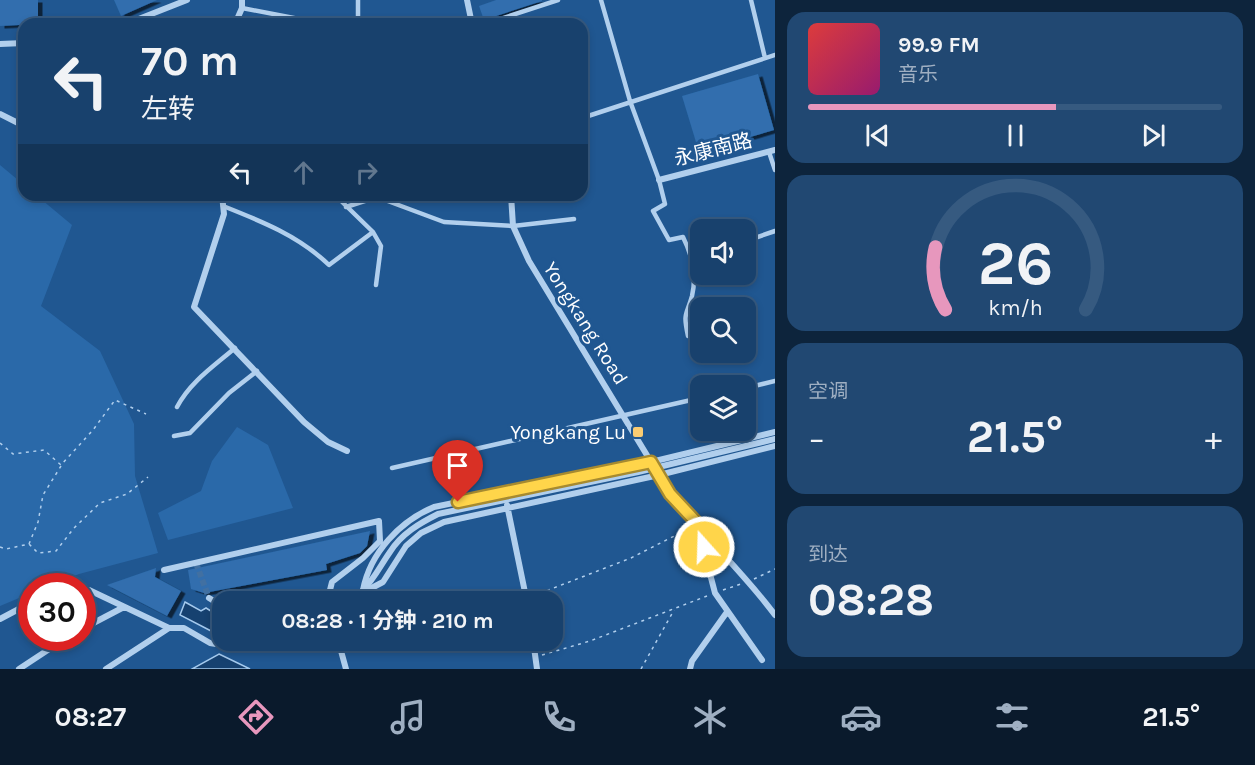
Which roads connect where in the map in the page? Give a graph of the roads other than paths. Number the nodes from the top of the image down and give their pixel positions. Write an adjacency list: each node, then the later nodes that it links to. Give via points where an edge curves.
1 (187, 0): 9 (street)
2 (242, 0): 8 (street)
3 (358, 0): 12 (lane)
4 (467, 0): 13 (street)
5 (558, 0): 14 (lane)
6 (601, 0): 19 (lane)
7 (751, 0): 18 (lane)
8 (242, 8): 10 (street); 11 (lane)
9 (141, 18)
10 (238, 18)
11 (294, 18)
12 (358, 18)
13 (471, 18)
14 (503, 18)
15 (18, 43): 16 (street)
16 (0, 44)
17 (775, 55): 18 (lane)
18 (765, 58): 19 (lane)
19 (630, 101): 21 (lane); 25 (lane)
20 (0, 114): 22 (street)
21 (588, 116)
22 (18, 123)
23 (772, 151): 24 (lane); 25 (street, 永康南路)
24 (775, 170)
25 (659, 180): 38 (lane, via 664,204 653,212 669,240 683,237)
26 (223, 201): 31 (street)
27 (340, 201): 32 (lane)
28 (364, 201): 32 (lane)
29 (387, 201): 34 (lane, via 444,222)
30 (511, 201): 34 (street, Yongkang Road)
31 (223, 206): 36 (lane, via 268,224 313,250 328,265); 42 (street, via 224,214 194,307)
32 (346, 207): 36 (lane)
33 (574, 219): 34 (lane)
34 (513, 226): 48 (street, Yongkang Road, via 548,296)
35 (775, 231): 37 (lane)
36 (373, 232): 39 (lane, via 381,246)
37 (756, 238)
38 (690, 251)
39 (376, 285)
40 (693, 285): 41 (lane, via 683,314)
41 (688, 336)
42 (235, 348): 43 (street); 47 (lane, via 184,394)
43 (257, 371): 50 (lane, via 190,433); 53 (street, via 303,422)
44 (775, 381): 45 (lane)
45 (756, 386)
46 (690, 400): 48 (lane)
47 (177, 407)
48 (624, 416): 54 (street, Yongkang Road); 55 (lane)
49 (775, 432): 54 (street)
50 (174, 436)
51 (775, 439): 61 (street, bridge, via 438,514 413,528 390,550 375,579)
52 (775, 446): 56 (street)
53 (347, 451)
54 (651, 462): 56 (street, Yongkang Road); 57 (street)
55 (392, 468)
56 (659, 475): 58 (street); 59 (street, Yongkang Road, via 670,494)
57 (504, 492): 58 (street); 61 (street, via 418,514 388,540 366,574)
58 (507, 508): 61 (street, via 444,522 421,533 406,546 383,582); 63 (street)
59 (698, 524): 69 (street, via 715,593); 70 (street, Yongkang Road)
60 (164, 570): 62 (street, via 379,522 380,541 332,582)
61 (363, 590)
62 (330, 591)
63 (524, 591)
64 (96, 594): 67 (street)
65 (209, 598): 66 (street)
66 (212, 600)
67 (124, 607): 72 (street); 73 (street)
68 (18, 609): 71 (street)
69 (727, 612): 78 (street); 83 (street)
70 (775, 615)
71 (0, 619)
72 (96, 622)
73 (169, 628): 74 (street, via 184,628); 80 (street)
74 (212, 643)
75 (46, 651): 79 (street)
76 (341, 651): 81 (street)
77 (535, 651): 82 (street)
78 (762, 660)
79 (19, 669)
80 (106, 669)
81 (346, 669)
82 (537, 669)
83 (690, 669)

